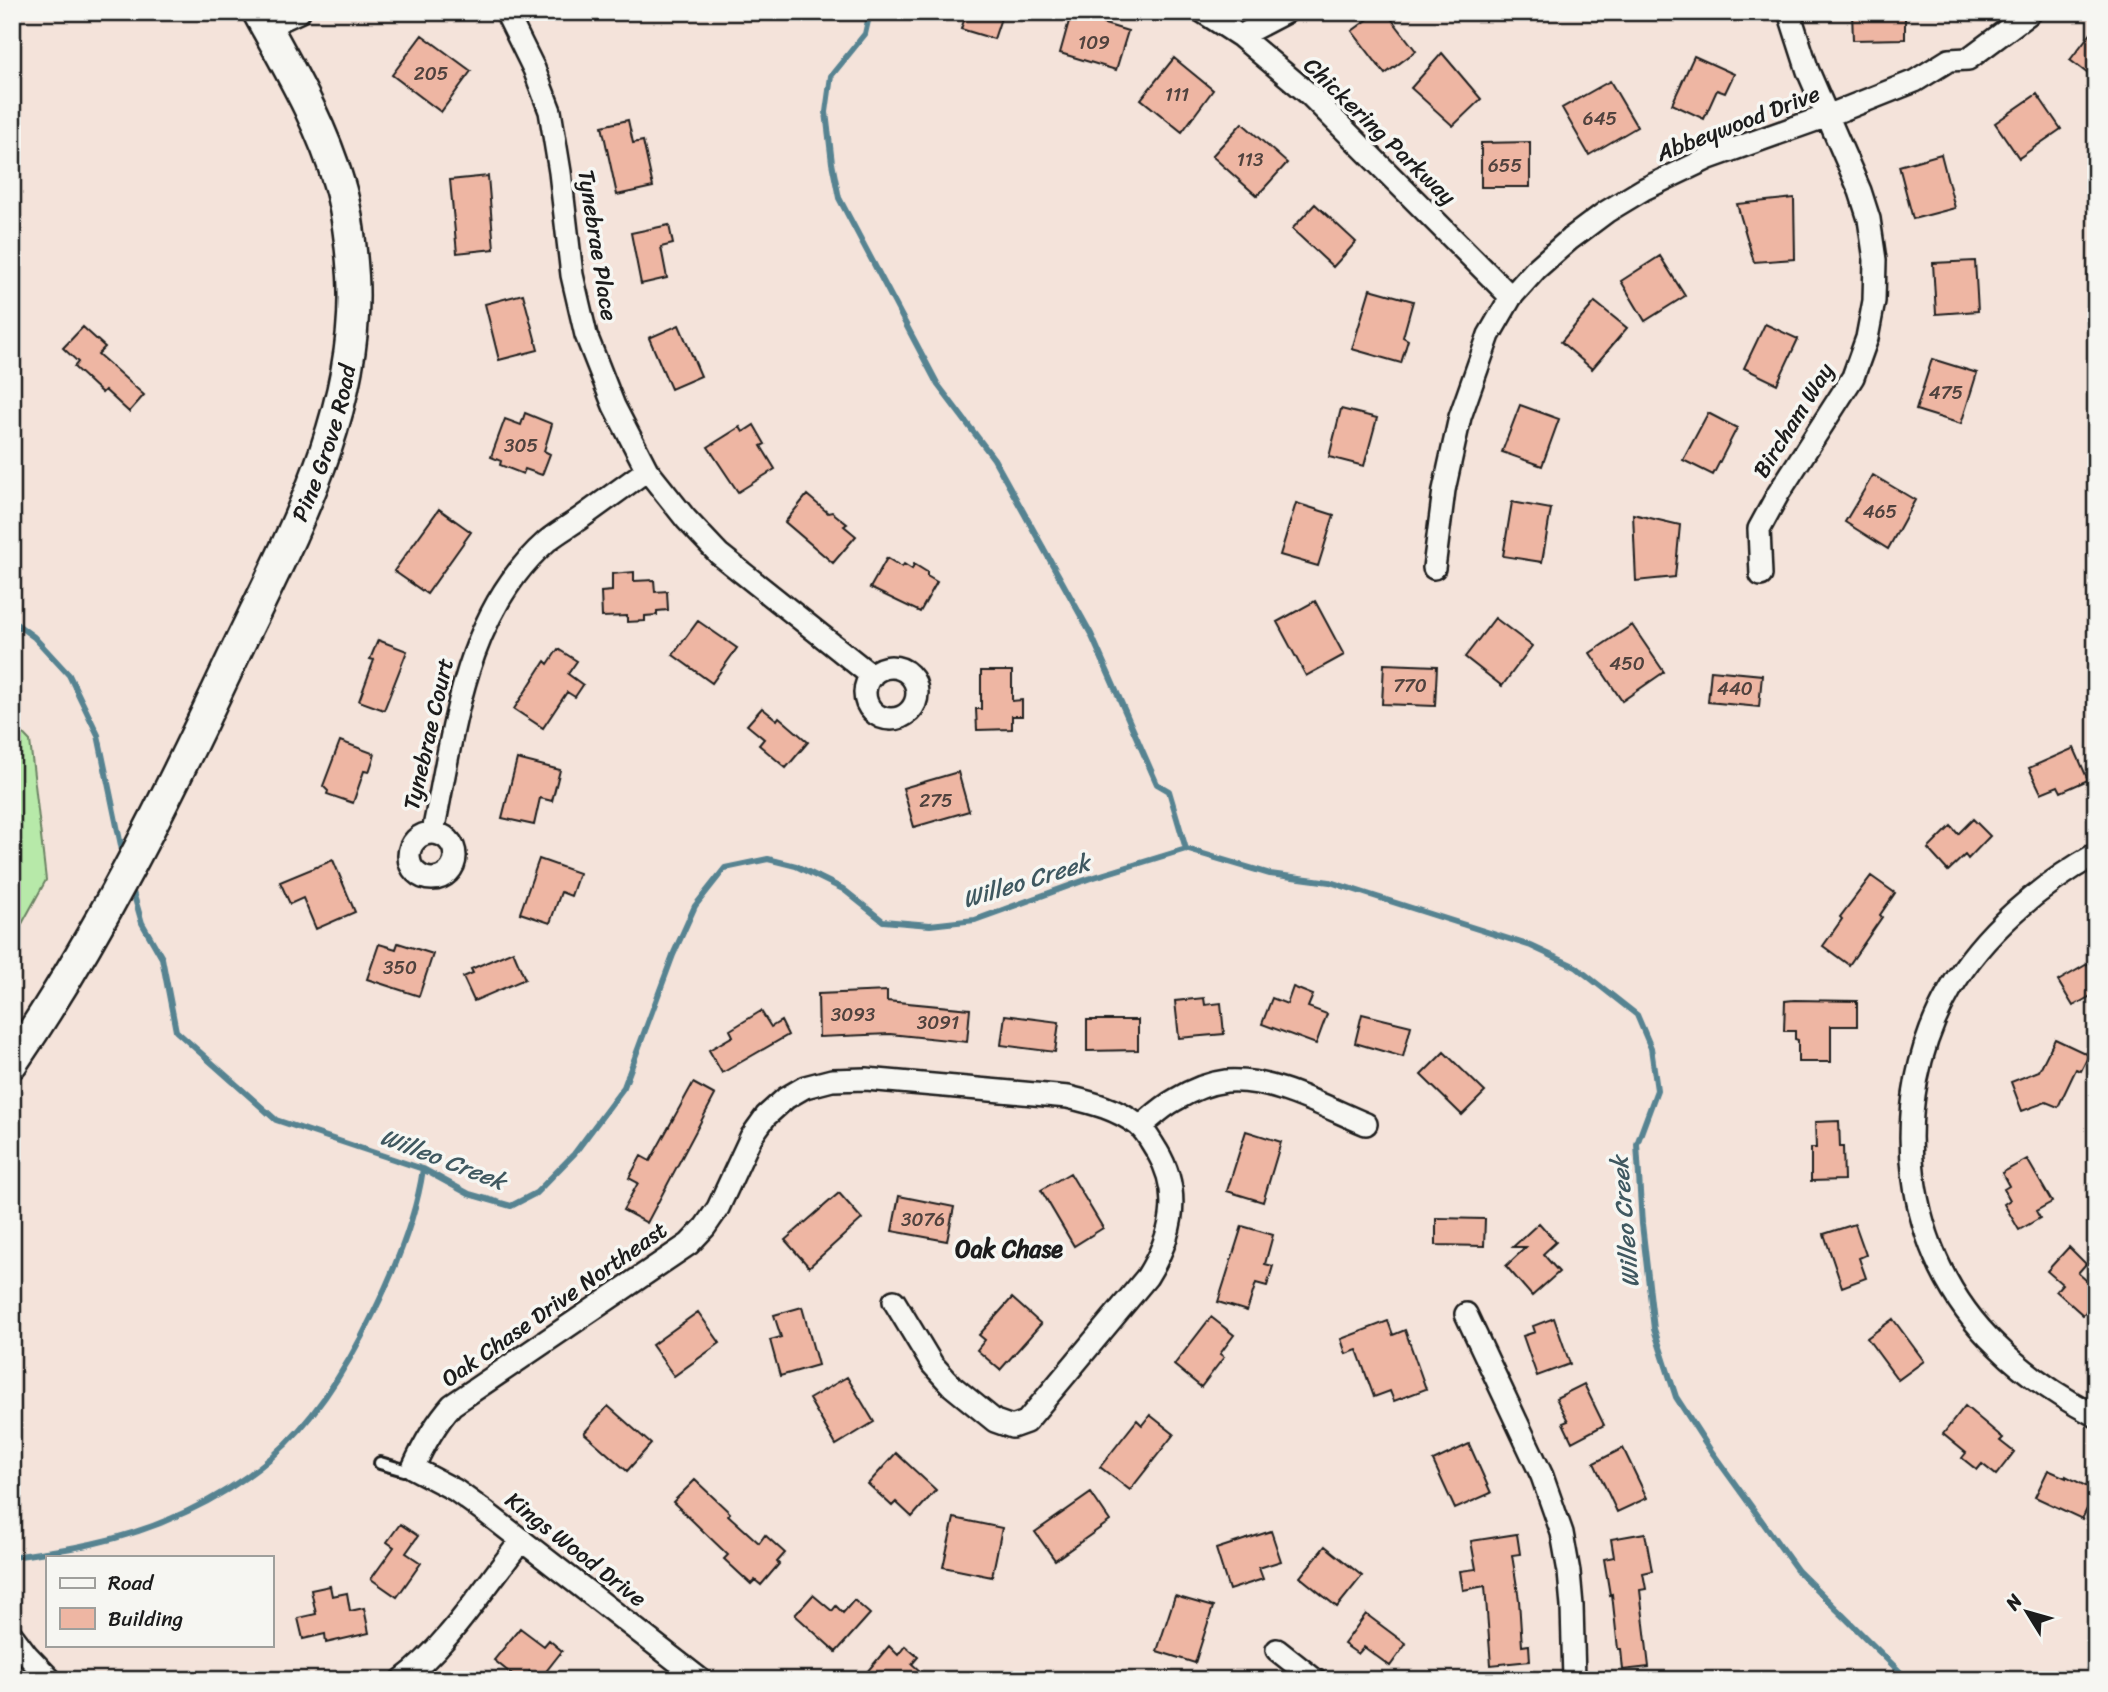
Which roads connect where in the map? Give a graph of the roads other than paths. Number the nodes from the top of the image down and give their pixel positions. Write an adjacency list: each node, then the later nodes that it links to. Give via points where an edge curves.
1 (299, 12): 7 (street)
2 (506, 12): 11 (street, Tynebrae Place, via 550,111 572,275 586,335 614,406)
3 (1203, 12): 8 (street, Chickering Parkway)
4 (1286, 12): 8 (street)
5 (1788, 12): 9 (street, Bircham Way)
6 (2031, 12): 9 (street, Abbeywood Drive, via 1968,59 1949,60 1915,81)
7 (262, 20): 17 (main road, Pine Grove Road, via 321,133 340,185 353,277 353,323 341,399 302,511 199,729 99,923)
8 (1240, 36): 10 (street, Chickering Parkway, via 1310,95)
9 (1827, 116): 10 (street, Abbeywood Drive, via 1709,158 1644,189 1570,239); 13 (street, Bircham Way, via 1868,219 1875,260 1874,302 1853,377 1759,529)
10 (1511, 297): 12 (street, Abbeywood Drive, via 1489,335 1460,417 1444,489)
11 (647, 470): 14 (street, Tynebrae Place, via 719,554); 15 (street, Tynebrae Court, via 547,541 493,608 465,679)
12 (1434, 568)
13 (1761, 575)
14 (872, 676)
15 (433, 832)
16 (2096, 854): 22 (street, via 2067,870 2011,916 1979,949 1950,990 1927,1041 1911,1121 1917,1202 1946,1279 1995,1345 2067,1401)
17 (12, 1063)
18 (1366, 1124): 19 (street, via 1281,1089 1225,1081 1172,1101)
19 (1140, 1127): 20 (street, Oak Chase Drive Northeast, via 1162,1160 1172,1197 1172,1219 1162,1250 1147,1277 1013,1437 932,1364); 24 (street, Oak Chase Drive Northeast, via 1120,1113 1068,1097 866,1079 805,1087 766,1116 751,1137 718,1208 689,1244 452,1405 437,1422)
20 (894, 1301)
21 (1466, 1314): 32 (street, via 1542,1476 1562,1533 1572,1606)
22 (2096, 1416)
23 (380, 1463): 24 (lane)
24 (413, 1468): 25 (street, Kings Wood Drive, via 455,1490)
25 (522, 1540): 29 (street, via 439,1646); 30 (street, Kings Wood Drive)
26 (12, 1635): 28 (street)
27 (1276, 1650): 31 (street)
28 (51, 1680)
29 (402, 1680)
30 (701, 1680)
31 (1315, 1680)
32 (1574, 1680)

